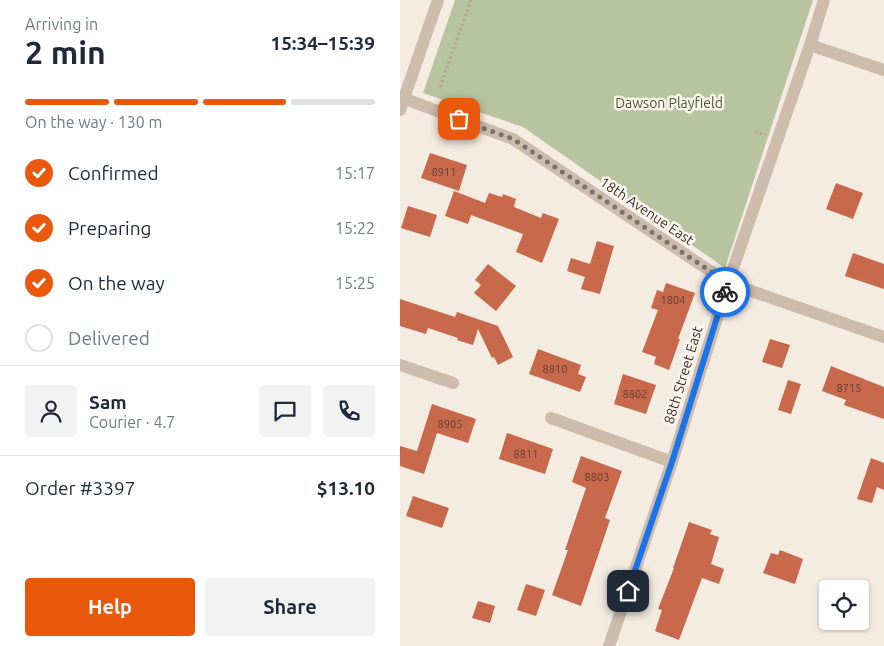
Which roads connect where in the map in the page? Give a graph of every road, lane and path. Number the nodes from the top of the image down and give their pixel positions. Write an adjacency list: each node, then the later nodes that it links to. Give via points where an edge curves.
1 (438, 0): 7 (street)
2 (471, 0): 6 (path)
3 (824, 0): 4 (street, 88th Street East)
4 (810, 45): 5 (street); 8 (street, 88th Street East)
5 (884, 70)
6 (440, 87)
7 (401, 102): 8 (street, 18th Avenue East, via 513,139)
8 (728, 283): 9 (street, 18th Avenue East); 13 (street, 88th Street East)
9 (884, 337)
10 (400, 365): 11 (street)
11 (453, 383)
12 (551, 418): 13 (street)
13 (672, 462): 14 (street, 88th Street East)
14 (609, 646)

